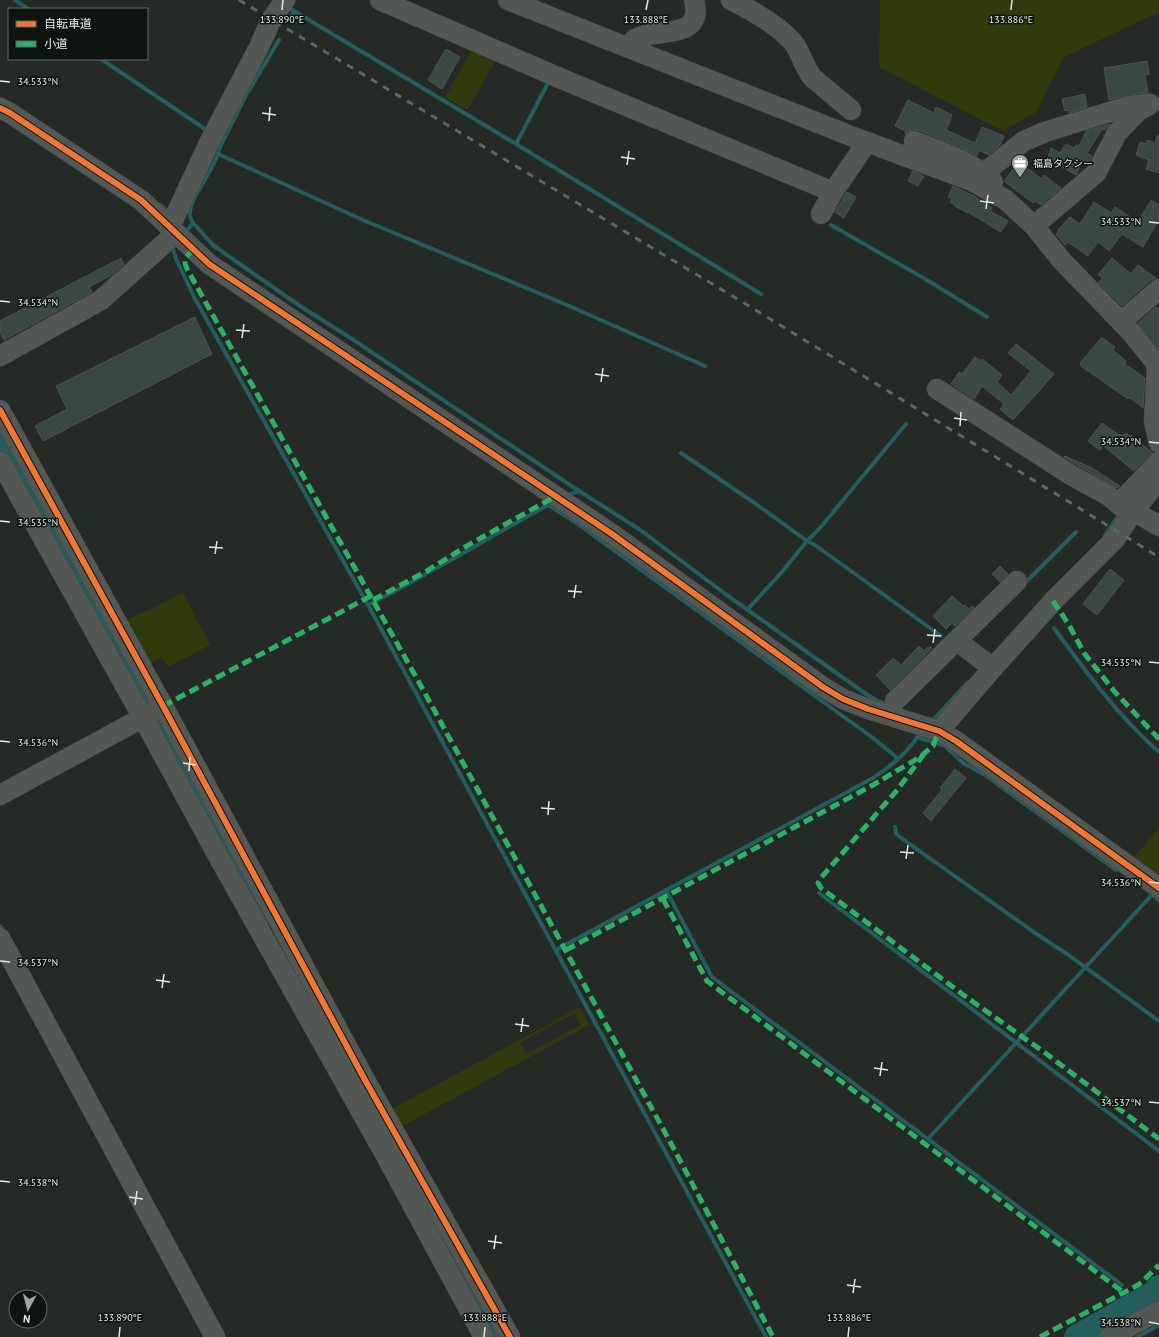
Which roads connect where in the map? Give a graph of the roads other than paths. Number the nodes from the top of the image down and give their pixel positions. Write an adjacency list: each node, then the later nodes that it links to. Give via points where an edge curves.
1 (285, 0): 17 (street, via 271,20 210,141)
2 (380, 0): 13 (street)
3 (508, 0): 6 (street)
4 (694, 0): 6 (street, via 693,21 687,27 640,37 632,41)
5 (731, 0): 9 (street, via 791,40 813,78)
6 (629, 48): 11 (street)
7 (1154, 101): 12 (street, via 1129,106 1045,132 1024,141); 16 (street, via 1116,133 1096,173)
8 (0, 108): 17 (street, via 141,200)
9 (851, 110)
10 (914, 141): 12 (street)
11 (867, 142): 13 (street); 14 (street, via 972,181)
12 (984, 173): 14 (street)
13 (833, 192): 15 (street)
14 (1006, 200): 16 (street)
15 (821, 214)
16 (1034, 226): 19 (street, via 1063,262)
17 (173, 230): 20 (street, via 101,300); 35 (street, via 209,264 612,534 823,687 868,709)
18 (1159, 289): 19 (street)
19 (1121, 322): 21 (street)
20 (0, 356)
21 (1158, 365): 24 (street, via 1154,422)
22 (937, 388): 28 (street)
23 (0, 410): 34 (street)
24 (1159, 443)
25 (0, 460): 34 (street)
26 (1159, 462): 28 (street)
27 (1159, 479): 28 (street)
28 (1126, 509): 29 (street); 32 (street, via 1116,540)
29 (1159, 526)
30 (1017, 581): 31 (street)
31 (960, 643): 32 (street); 33 (street)
32 (989, 664): 35 (street)
33 (896, 701)
34 (153, 712): 36 (street); 39 (street, via 228,850 385,1154)
35 (939, 731): 37 (street)
36 (0, 795)
37 (1159, 888)
38 (0, 938): 41 (street)
39 (475, 1298): 42 (street); 43 (street)
40 (1159, 1311): 44 (street)
41 (215, 1337)
42 (484, 1337)
43 (510, 1337)
44 (1109, 1337)

